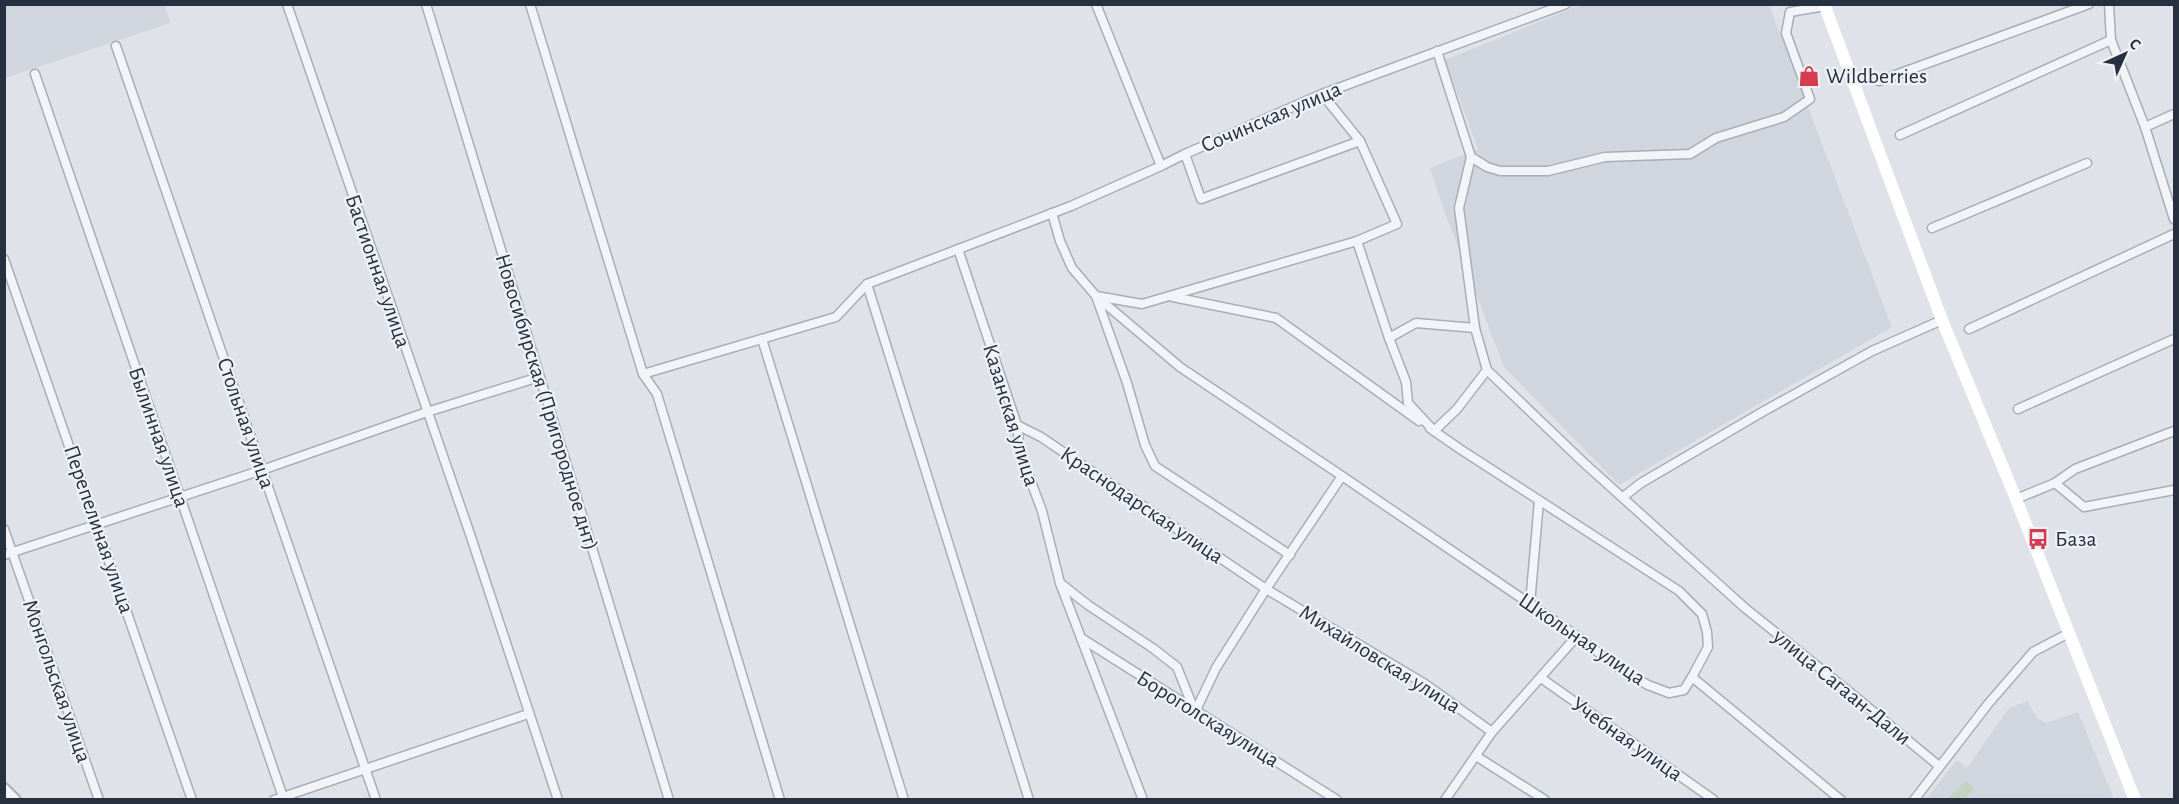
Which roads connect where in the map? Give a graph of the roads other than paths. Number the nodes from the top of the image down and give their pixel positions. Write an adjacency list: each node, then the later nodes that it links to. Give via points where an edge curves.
1 (287, 4): 43 (street, Бастионная улица)
2 (426, 4): 41 (street, Новосибирская (Пригородное днт))
3 (530, 4): 40 (street)
4 (1096, 4): 22 (street)
5 (1566, 4): 11 (street, Сочинская улица)
6 (2089, 4): 13 (street)
7 (2109, 4): 9 (street)
8 (1824, 5): 20 (street, via 1790,12 1786,33 1810,99 1784,117 1716,138 1690,154 1605,157 1548,171 1500,171); 33 (main road)
9 (2111, 40): 16 (street); 17 (street)
10 (116, 46): 47 (street, Стольная улица)
11 (1437, 51): 14 (street, Сочинская улица); 20 (street)
12 (35, 74): 51 (street, Былинная улица)
13 (1879, 81)
14 (1322, 94): 18 (street); 19 (street, Сочинская улица)
15 (2175, 114): 16 (street)
16 (2145, 126): 24 (street)
17 (1900, 135)
18 (1360, 141): 19 (street, Сочинская улица, via 1201,199); 27 (street, via 1397,224)
19 (1185, 154): 22 (street)
20 (1471, 157): 34 (street, via 1459,208)
21 (2087, 163): 25 (street)
22 (1161, 166): 23 (street)
23 (1052, 213): 28 (street); 31 (street, via 1072,268)
24 (2175, 219)
25 (1932, 228)
26 (2175, 234): 35 (street)
27 (1357, 241): 32 (street); 36 (street)
28 (958, 249): 30 (street); 44 (street, Казанская улица)
29 (4, 259): 55 (street, Перепелиная улица)
30 (867, 284): 37 (street, via 836,317); 84 (street)
31 (1096, 296): 32 (street, via 1142,304); 48 (street, Школьная улица, via 1180,367); 58 (street, via 1155,466)
32 (1170, 297): 45 (street, via 1276,318)
33 (1942, 320): 52 (street, via 1872,351); 53 (main road)
34 (1474, 328): 36 (street, via 1416,323); 39 (street)
35 (1970, 329)
36 (1389, 338): 45 (street, via 1406,382 1408,403)
37 (762, 339): 40 (street); 83 (street)
38 (2175, 339): 42 (street)
39 (1487, 370): 45 (street, via 1457,410); 52 (street, улица Сагаан-Дали)
40 (643, 374): 82 (street, via 657,394)
41 (539, 377): 43 (street); 81 (street, Новосибирская (Пригородное днт))
42 (2018, 409)
43 (427, 412): 47 (street); 68 (street, Бастионная улица)
44 (1017, 425): 59 (street, Казанская улица, via 1020,452 1042,511); 60 (street, Краснодарская улица, via 1041,437)
45 (1434, 431): 54 (street)
46 (2175, 431): 49 (street, via 2075,469)
47 (262, 470): 51 (street); 72 (street, Стольная улица)
48 (1342, 476): 58 (street); 61 (street, Школьная улица)
49 (2055, 483): 50 (street, via 2084,507); 53 (street)
50 (2175, 490)
51 (179, 496): 55 (street); 75 (street, Былинная улица)
52 (1623, 497): 71 (street, улица Сагаан-Дали, via 1745,608)
53 (2016, 499): 62 (main road)
54 (1539, 501): 61 (street); 65 (street, via 1678,591 1702,614 1708,647)
55 (98, 525): 57 (street); 78 (street, Перепелиная улица)
56 (4, 529): 57 (street, Монгольская улица)
57 (8, 553): 77 (street, Монгольская улица)
58 (1290, 555): 60 (street)
59 (1060, 583): 64 (street, Казанская улица); 67 (street, via 1177,666)
60 (1266, 589): 67 (street, via 1216,668); 69 (street, Михайловская улица, via 1425,684)
61 (1530, 604): 63 (street, Школьная улица)
62 (2069, 633): 71 (street, via 2033,652); 92 (main road)
63 (1577, 636): 65 (street, Школьная улица, via 1620,669 1669,693 1684,690); 66 (street)
64 (1081, 638): 67 (street, Бороголскаяулица); 74 (street, Казанская улица)
65 (1692, 677): 90 (street)
66 (1541, 678): 69 (street); 89 (street, Учебная улица)
67 (1195, 712): 86 (street, Бороголскаяулица)
68 (528, 714): 72 (street); 80 (street, Бастионная улица)
69 (1492, 732): 70 (street)
70 (1476, 756): 87 (street); 88 (street)
71 (1939, 766): 91 (street)
72 (366, 770): 75 (street); 79 (street, Стольная улица)
73 (4, 789): 76 (street)
74 (1143, 798): 85 (street)
75 (280, 799)
76 (15, 800)
77 (99, 800)
78 (192, 800)
79 (376, 800)
80 (558, 800)
81 (669, 800)
82 (780, 800)
83 (904, 800)
84 (1029, 800)
85 (1130, 800)
86 (1336, 800)
87 (1445, 800)
88 (1545, 800)
89 (1714, 800)
90 (1841, 800)
91 (1914, 800)
92 (2135, 800)

